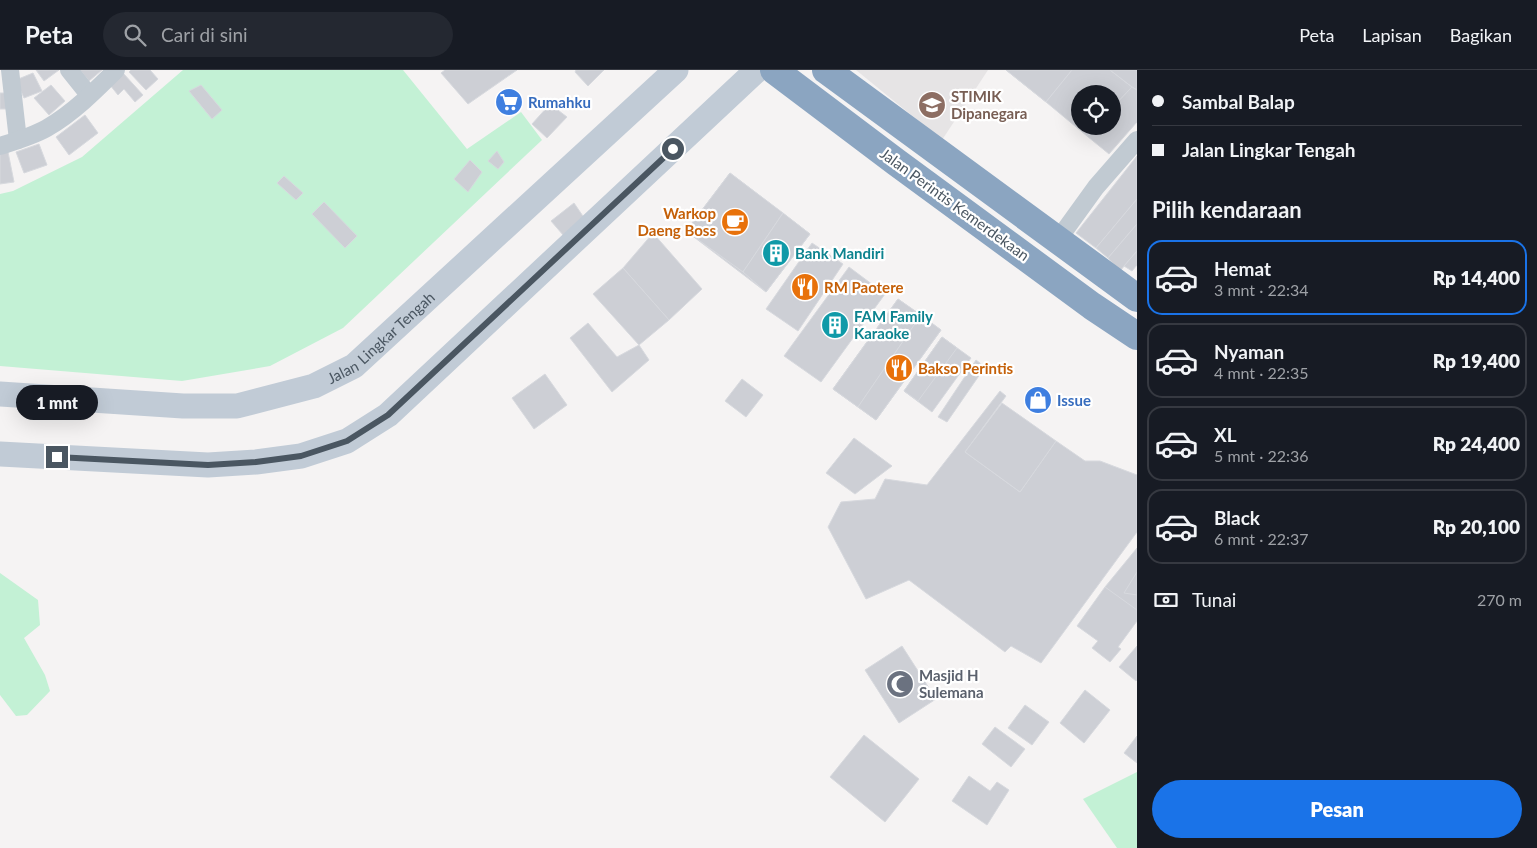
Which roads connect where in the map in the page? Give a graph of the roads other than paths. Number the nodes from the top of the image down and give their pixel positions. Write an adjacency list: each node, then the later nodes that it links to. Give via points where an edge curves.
1 (10, 70): 9 (street)
2 (69, 70): 8 (street)
3 (116, 70): 8 (street)
4 (676, 70): 15 (main road, Jalan Lingkar Tengah, via 354,366 314,386 237,406 183,406)
5 (757, 70): 16 (main road, via 388,415 347,441 301,456 208,465)
6 (774, 70): 14 (highway, Jalan Perintis Kemerdekaan)
7 (826, 70): 12 (highway, Jalan Perintis Kemerdekaan)
8 (90, 95): 9 (street, via 46,129)
9 (18, 140): 11 (street)
10 (1137, 140): 12 (street)
11 (0, 146)
12 (1057, 241): 13 (highway, Jalan Perintis Kemerdekaan)
13 (1137, 298)
14 (1137, 336)
15 (0, 394)
16 (0, 454)

